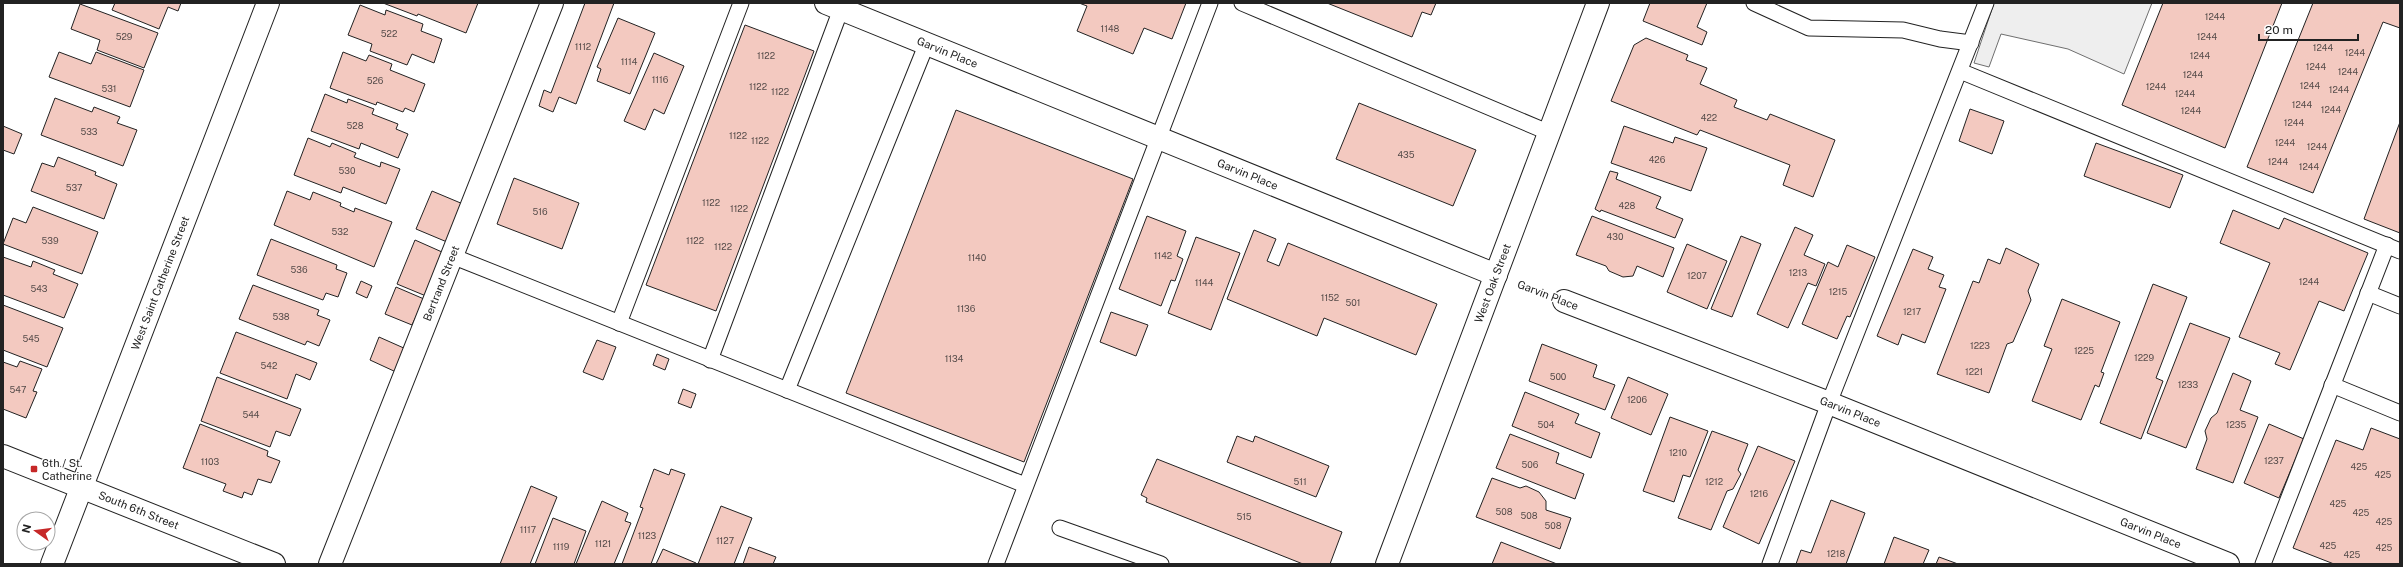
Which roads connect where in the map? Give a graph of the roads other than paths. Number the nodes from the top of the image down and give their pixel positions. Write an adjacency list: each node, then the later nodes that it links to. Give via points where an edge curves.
1 (268, 3): 29 (street, West Saint Catherine Street)
2 (552, 3): 16 (street, Bertrand Street)
3 (741, 3): 21 (lane)
4 (1210, 3): 14 (lane)
5 (1242, 3): 13 (lane)
6 (1598, 3): 13 (street, West Oak Street)
7 (1754, 3): 10 (lane, via 1809,28 1903,30)
8 (1986, 3): 10 (lane)
9 (833, 6): 11 (street, Garvin Place); 22 (lane)
10 (1971, 43): 12 (lane)
11 (927, 44): 14 (street, Garvin Place); 24 (lane)
12 (1960, 71): 15 (lane); 25 (lane)
13 (1550, 133): 17 (street, West Oak Street)
14 (1158, 136): 17 (street, Garvin Place); 28 (lane)
15 (2393, 248): 18 (lane)
16 (452, 256): 21 (lane); 33 (street, Bertrand Street)
17 (1496, 275): 36 (street, West Oak Street)
18 (2368, 293): 20 (lane); 23 (lane)
19 (1564, 301): 25 (street, Garvin Place)
20 (2400, 306)
21 (619, 323): 22 (lane)
22 (710, 360): 24 (lane)
23 (2332, 385): 26 (lane); 39 (lane)
24 (788, 390): 28 (lane)
25 (1829, 403): 37 (lane); 38 (street, Garvin Place)
26 (2400, 413)
27 (3, 456): 29 (street, South 6th Street)
28 (1025, 485): 34 (lane)
29 (82, 488): 31 (street, West Saint Catherine Street); 32 (street, South 6th Street)
30 (1060, 528): 35 (lane)
31 (52, 564)
32 (274, 564)
33 (330, 564)
34 (996, 564)
35 (1161, 564)
36 (1387, 564)
37 (1770, 564)
38 (2228, 564)
39 (2263, 564)

